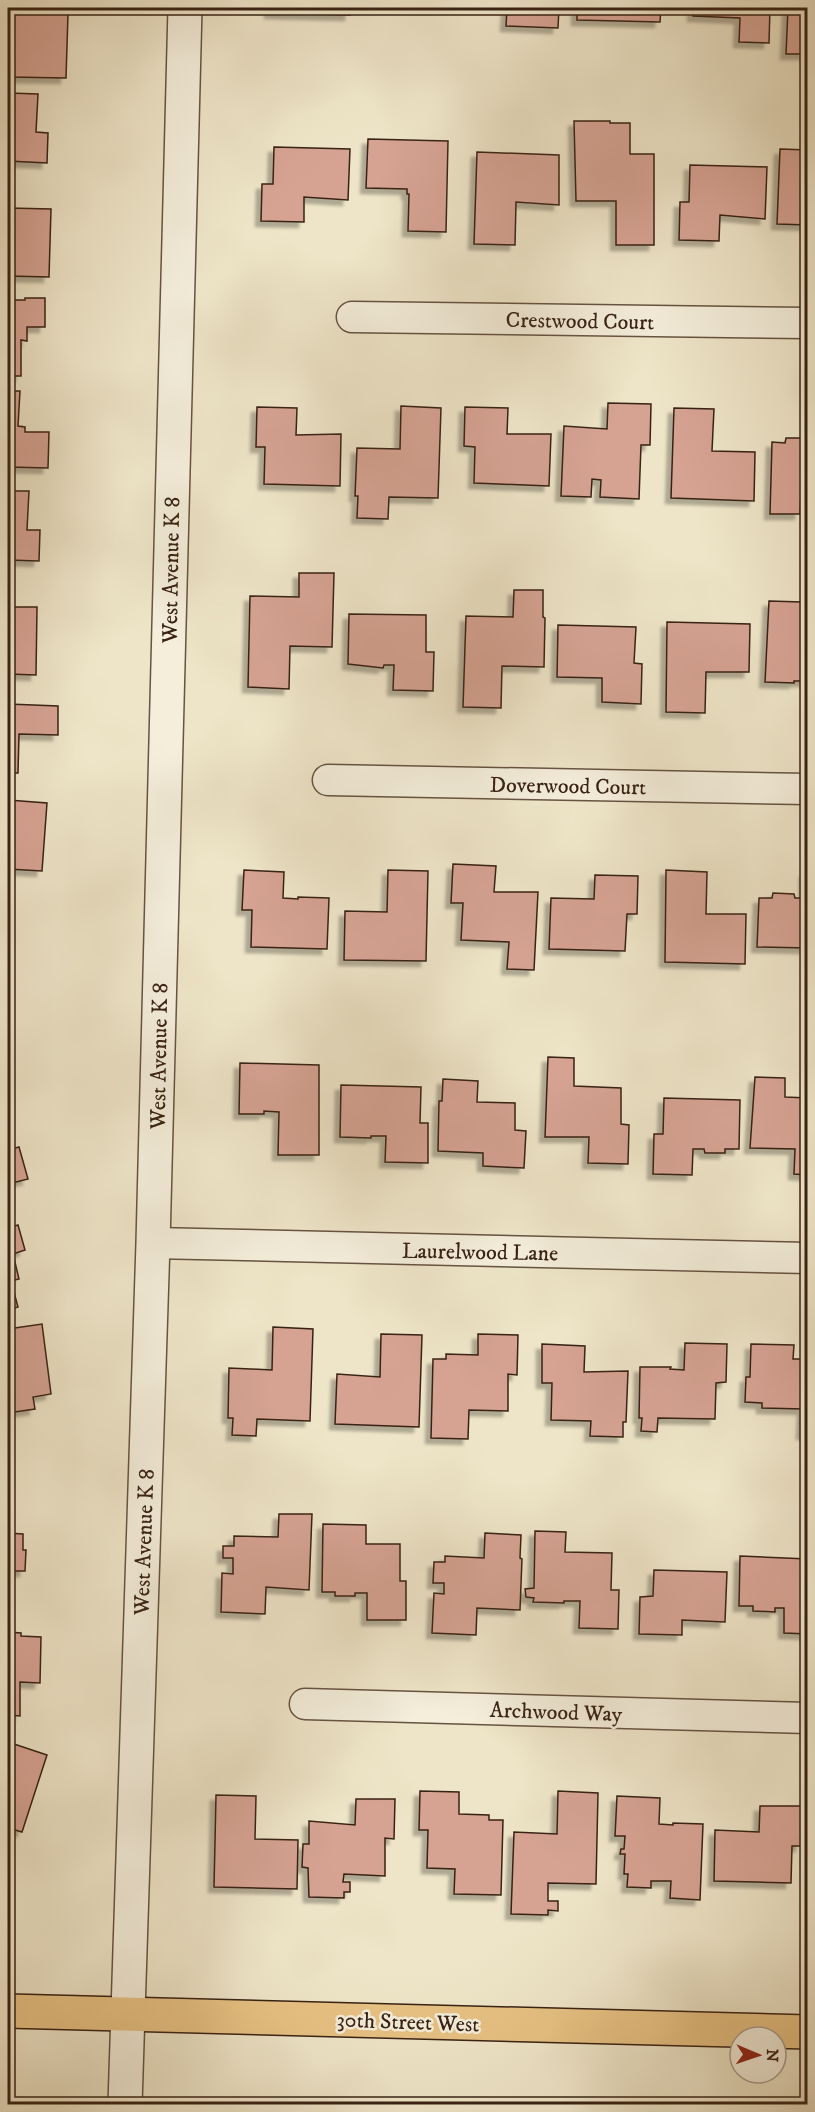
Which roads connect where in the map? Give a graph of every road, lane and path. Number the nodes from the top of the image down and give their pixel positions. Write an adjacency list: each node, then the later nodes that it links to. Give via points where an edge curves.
1 (185, 8): 6 (street, West Avenue K 8)
2 (352, 317): 3 (street, Crestwood Court)
3 (807, 323)
4 (328, 780): 5 (street, Doverwood Court)
5 (807, 789)
6 (153, 1244): 7 (street, Laurelwood Lane); 11 (street, West Avenue K 8)
7 (807, 1258)
8 (304, 1704): 9 (street, Archwood Way)
9 (807, 1718)
10 (8, 2011): 11 (main road, 30th Street West)
11 (127, 2013): 12 (main road, 30th Street West); 13 (street, West Avenue K 8)
12 (807, 2032)
13 (125, 2104)

